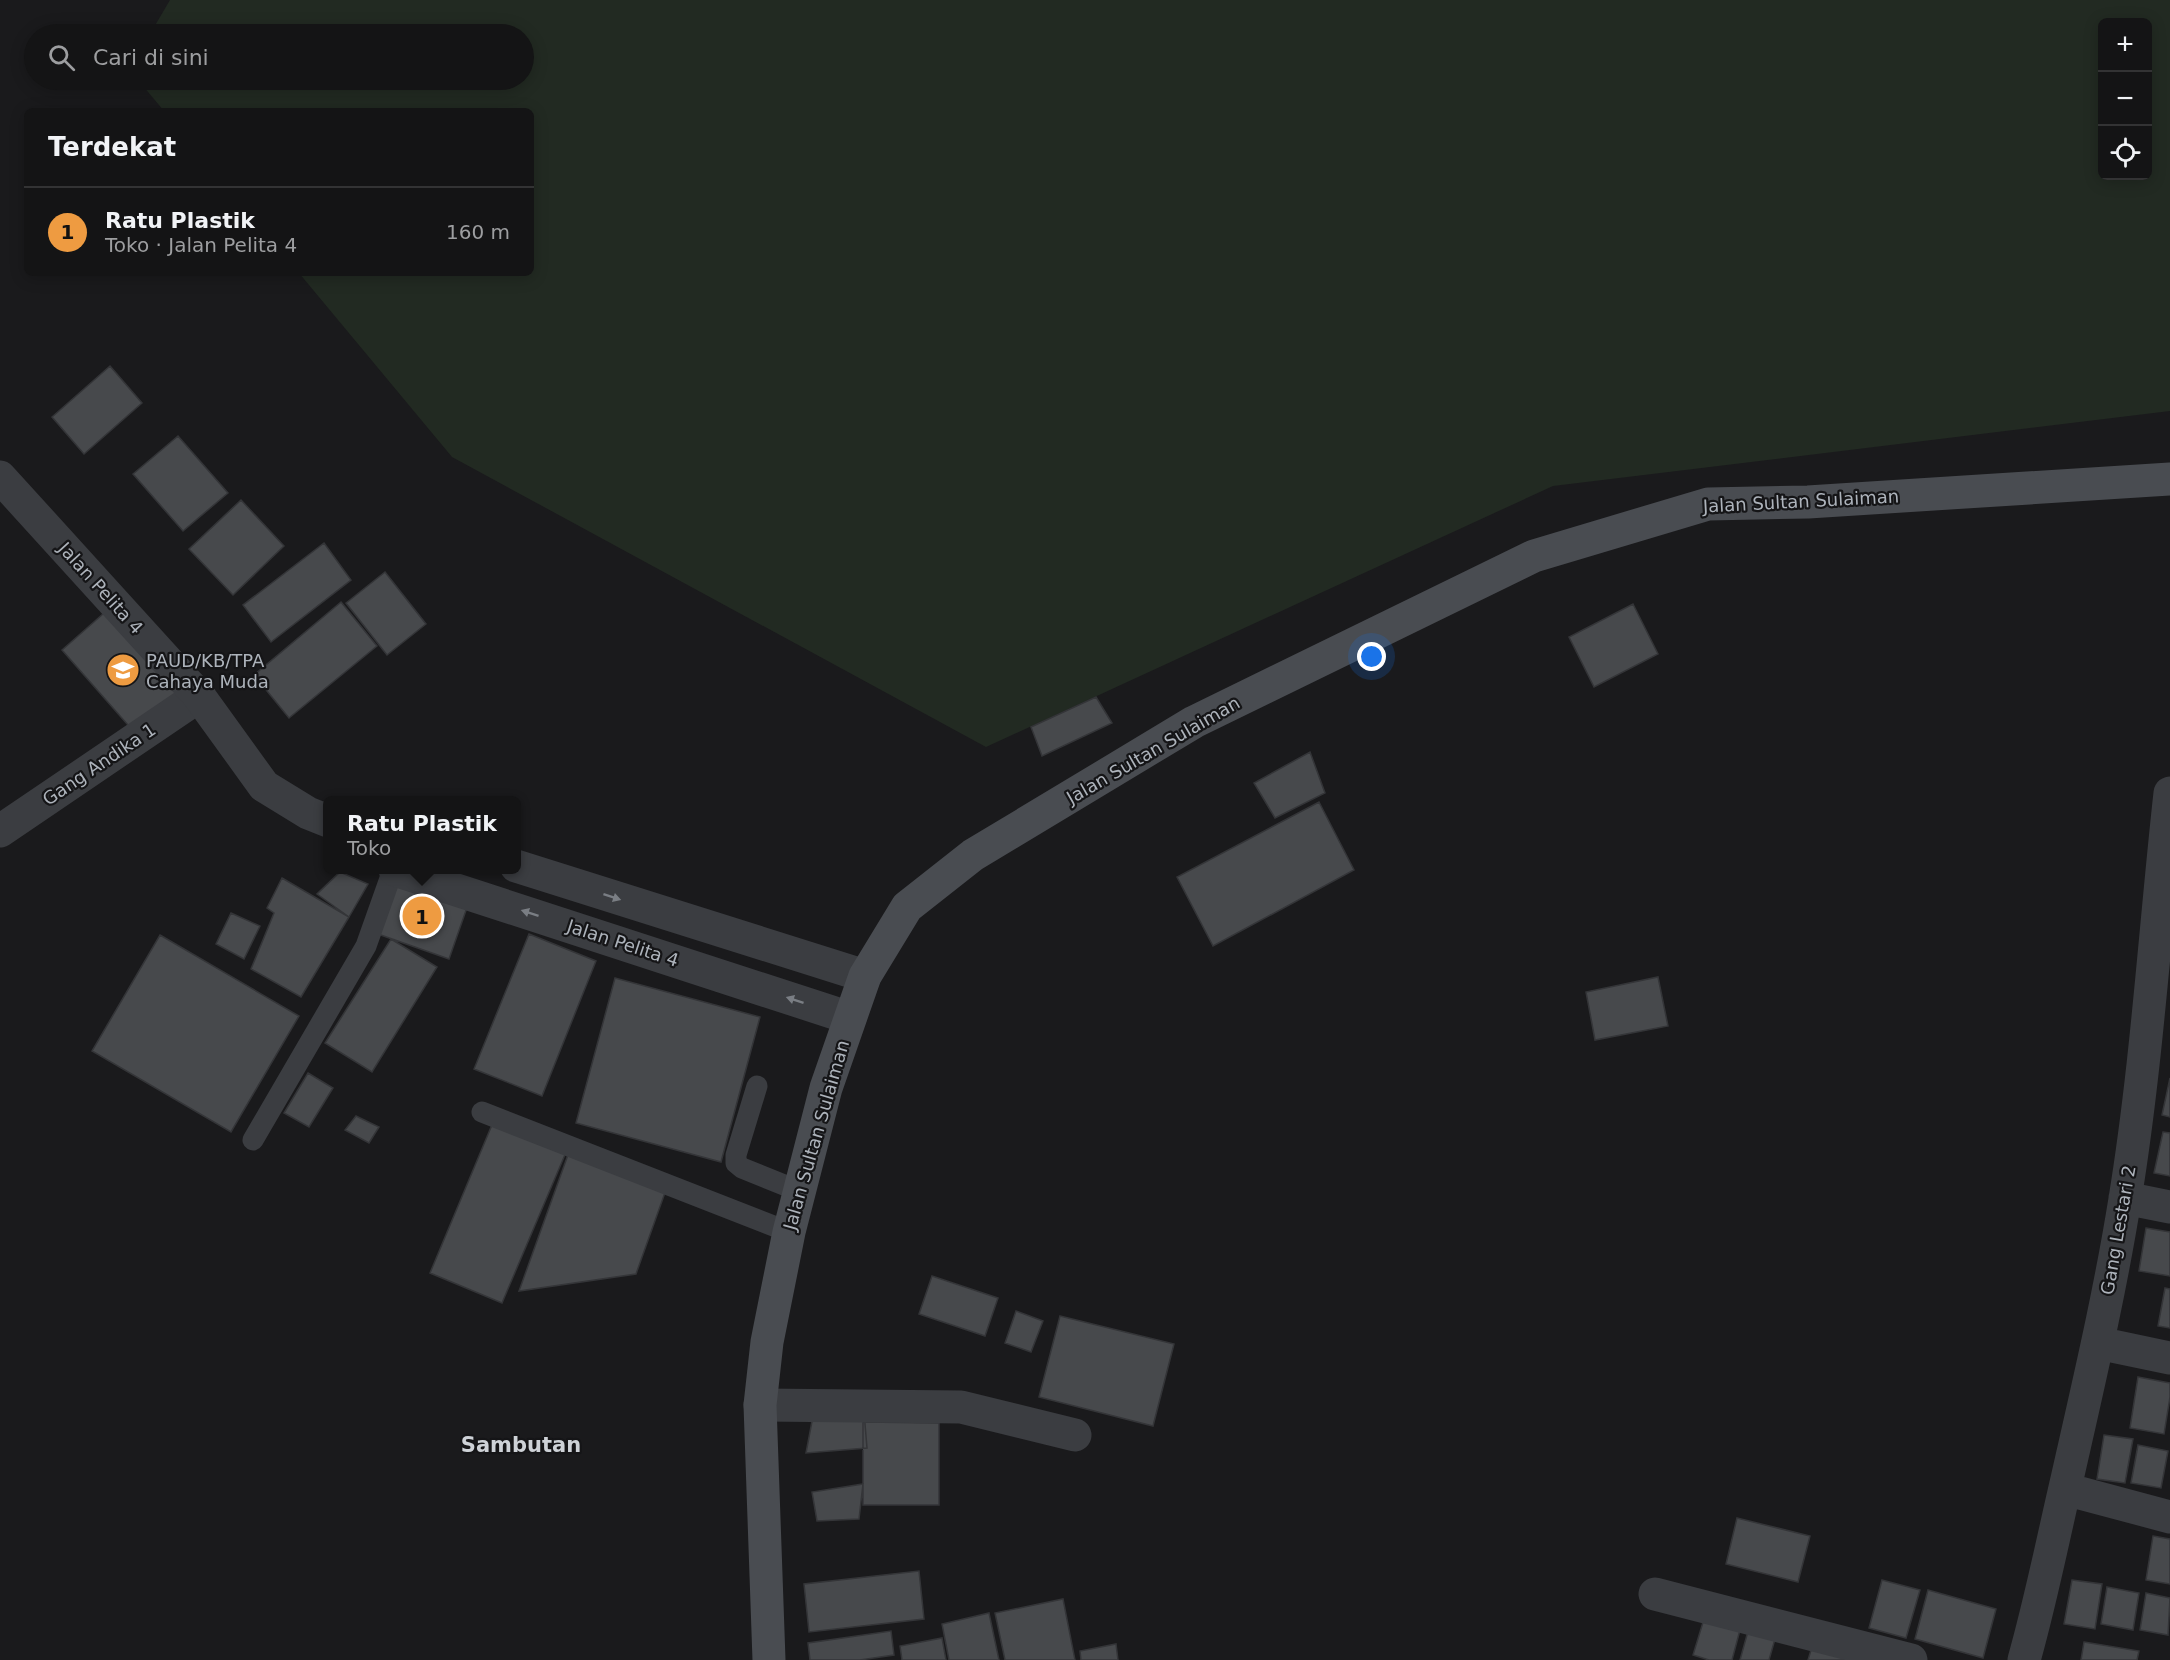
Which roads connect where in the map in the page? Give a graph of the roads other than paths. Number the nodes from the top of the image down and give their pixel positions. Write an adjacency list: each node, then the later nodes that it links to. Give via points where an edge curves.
1 (0, 477): 3 (street, Jalan Pelita 4)
2 (2170, 479): 11 (main road, Jalan Sultan Sulaiman, via 1808,502 1708,504 1534,556 1194,722 973,855 907,908)
3 (199, 696): 5 (street, Jalan Pelita 4, via 264,786); 6 (street, Gang Andika 1)
4 (2170, 793): 10 (street, Gang Lestari 2)
5 (323, 819)
6 (0, 831)
7 (521, 868): 11 (street, one-way to 11)
8 (393, 874): 16 (lane, via 366,946)
9 (406, 874): 12 (street, Jalan Pelita 4, one-way to 9)
10 (2164, 906): 13 (street, Gang Lestari 2)
11 (865, 976): 12 (main road, Jalan Sultan Sulaiman)
12 (850, 1018): 17 (main road, Jalan Sultan Sulaiman, via 826,1088)
13 (2158, 1042): 18 (street, Gang Lestari 2)
14 (757, 1086): 17 (lane, via 736,1163)
15 (482, 1112): 20 (lane)
16 (253, 1140)
17 (799, 1191): 20 (main road, Jalan Sultan Sulaiman)
18 (2125, 1198): 19 (street); 21 (street, Gang Lestari 2)
19 (2170, 1207)
20 (789, 1232): 23 (main road, Jalan Sultan Sulaiman, via 767,1342)
21 (2098, 1343): 22 (street); 25 (street, Gang Lestari 2)
22 (2170, 1358)
23 (760, 1405): 24 (street, via 961,1407); 28 (main road, Jalan Sultan Sulaiman)
24 (1075, 1435)
25 (2065, 1488): 26 (street); 30 (street, Gang Lestari 2)
26 (2170, 1517)
27 (1655, 1594): 29 (street)
28 (769, 1660)
29 (1911, 1660)
30 (2024, 1660)

